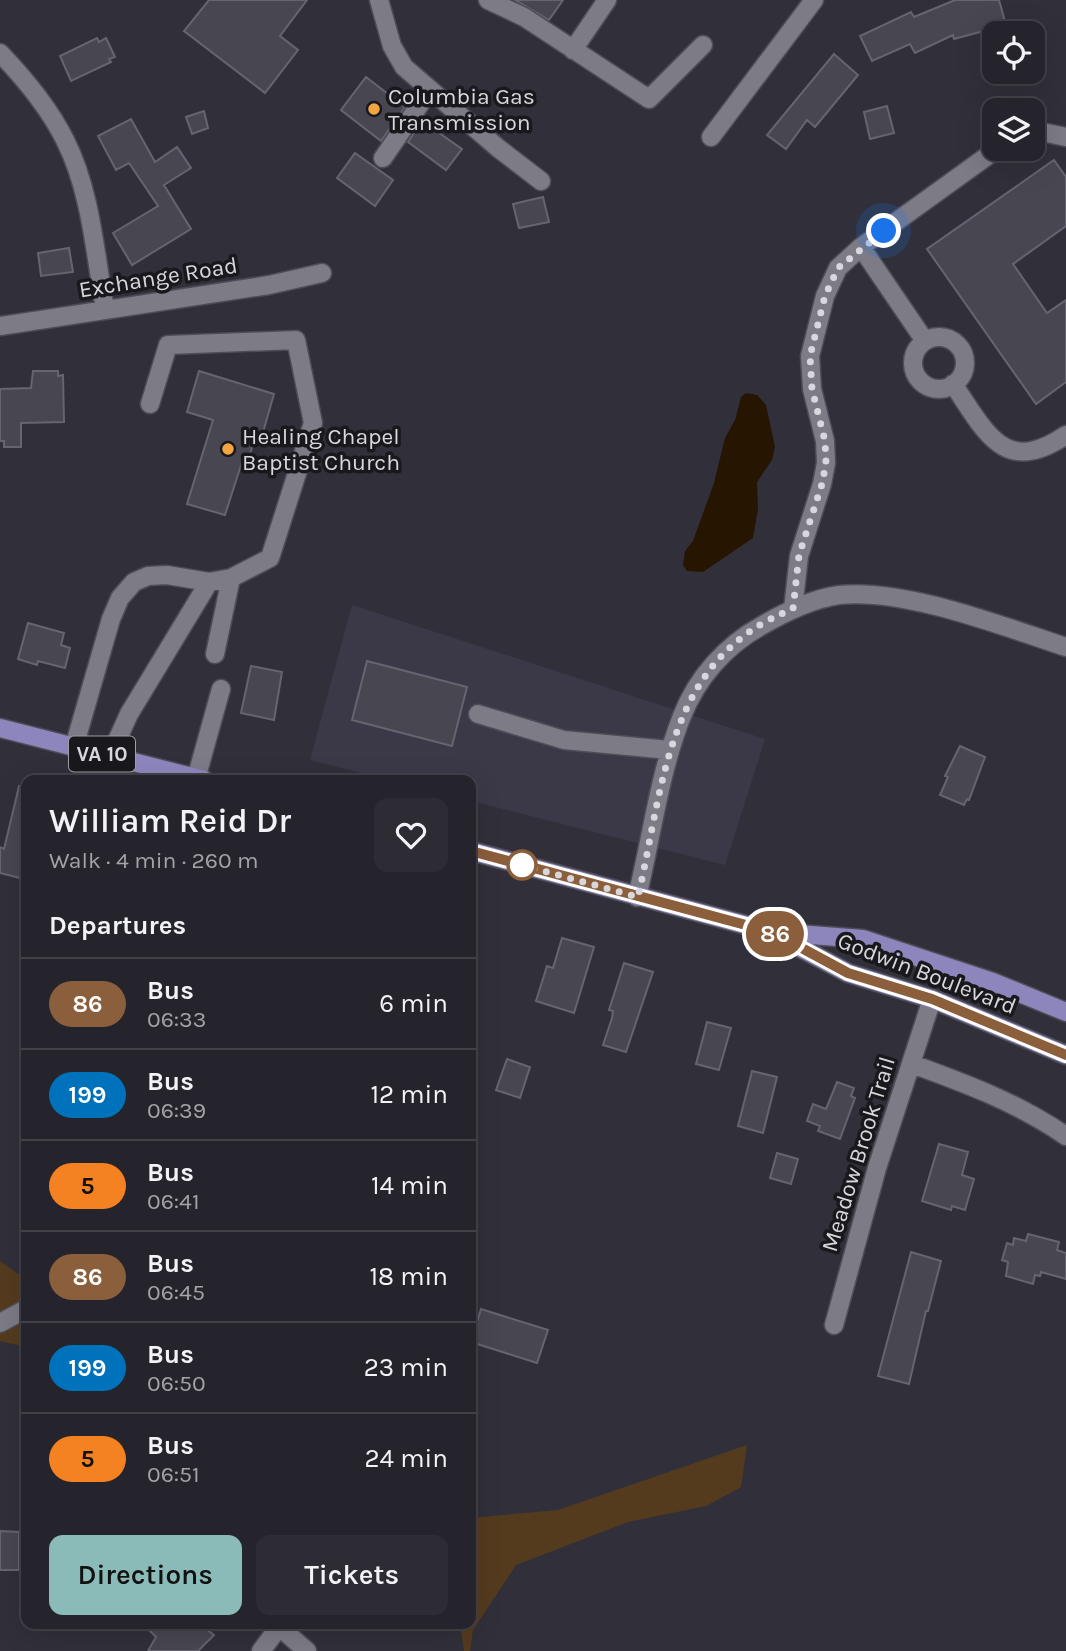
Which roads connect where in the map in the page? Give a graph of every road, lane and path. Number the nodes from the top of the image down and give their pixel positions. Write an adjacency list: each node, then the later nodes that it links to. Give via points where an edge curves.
1 (379, 0): 8 (street, via 392,46 404,66)
2 (488, 0): 6 (street)
3 (607, 0): 6 (street)
4 (814, 0): 10 (street)
5 (702, 45): 6 (street, via 649,99)
6 (573, 50)
7 (0, 53): 17 (street, via 49,112 66,141 78,173)
8 (429, 90): 12 (street); 14 (street)
9 (1045, 133): 11 (street)
10 (711, 137)
11 (1066, 137)
12 (383, 158)
13 (982, 160): 15 (street)
14 (541, 181)
15 (861, 247): 19 (street); 25 (street, via 838,268 825,296 810,356 826,463 799,555)
16 (322, 274): 17 (street, Exchange Road)
17 (105, 309): 18 (street, Exchange Road)
18 (0, 326)
19 (925, 341): 20 (street, via 941,337 962,352 964,370); 20 (street, via 913,362 918,377 938,389)
20 (953, 384): 22 (street, via 984,430 1003,447 1024,453 1048,447)
21 (149, 404): 23 (street, via 168,345 296,340 313,423 270,558)
22 (1066, 435)
23 (231, 578): 24 (street); 27 (street)
24 (209, 582): 31 (street, via 148,576 134,582 120,598); 33 (street, via 135,704)
25 (793, 609): 26 (street, via 838,595 899,597); 32 (street, via 726,651 700,681)
26 (1066, 647)
27 (215, 654)
28 (221, 689): 35 (street)
29 (478, 714): 32 (street, via 564,740)
30 (0, 729): 31 (main road, VA 10)
31 (74, 747): 33 (main road, VA 10)
32 (669, 750): 37 (street)
33 (110, 756): 34 (main road, VA 10)
34 (181, 775)
35 (201, 775)
36 (476, 852): 37 (main road, Godwin Boulevard)
37 (638, 897): 38 (main road, Godwin Boulevard)
38 (772, 932): 39 (main road, Godwin Boulevard, via 848,973); 40 (main road, Godwin Boulevard, via 863,939 993,982)
39 (932, 999): 41 (main road, Godwin Boulevard); 42 (street, Meadow Brook Trail)
40 (1066, 1012)
41 (1066, 1055)
42 (912, 1063): 43 (street, via 994,1094); 46 (street, Meadow Brook Trail, via 877,1168)
43 (1066, 1136)
44 (21, 1312): 45 (street)
45 (0, 1322)
46 (834, 1325)
47 (275, 1629): 50 (street)
48 (282, 1629): 49 (street)
49 (304, 1650)
50 (261, 1651)

